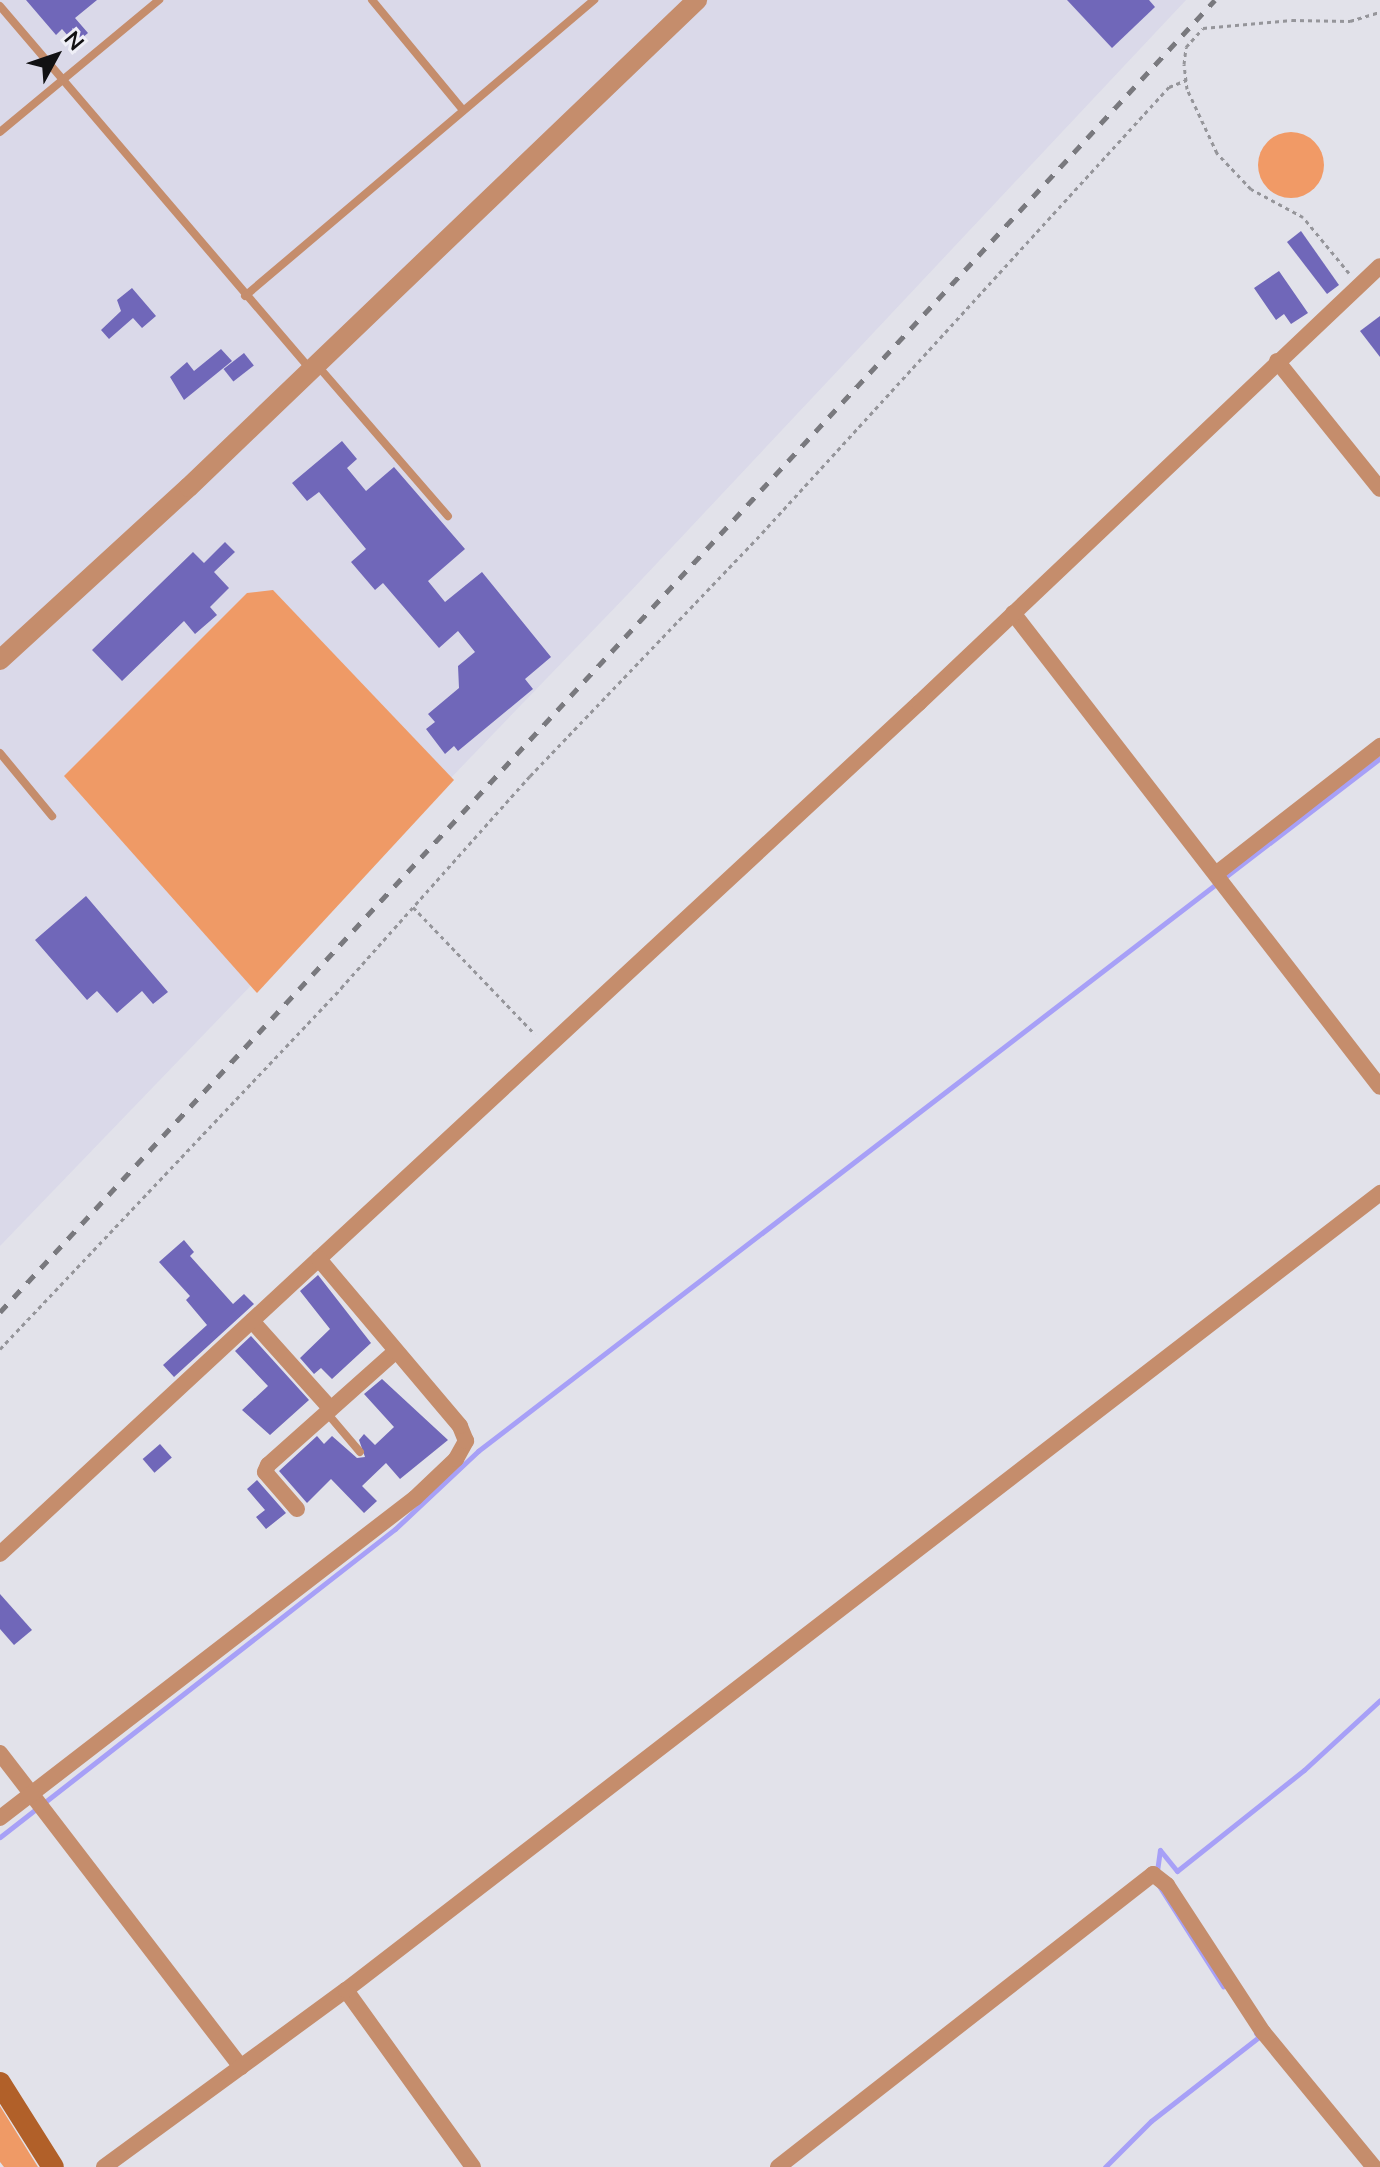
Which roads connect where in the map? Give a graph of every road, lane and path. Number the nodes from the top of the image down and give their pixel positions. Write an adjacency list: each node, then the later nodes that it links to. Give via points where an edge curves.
1 (159, 0): 8 (lane)
2 (372, 0): 9 (lane)
3 (594, 0): 9 (lane)
4 (697, 0): 15 (street)
5 (0, 6): 8 (lane)
6 (1380, 12): 7 (path, via 1350,21 1203,28 1186,47)
7 (1186, 80): 12 (path, via 1198,115 1232,171 1251,189 1303,217); 24 (path, via 1169,87)
8 (61, 81): 10 (lane); 13 (lane)
9 (463, 110): 13 (lane)
10 (0, 132)
11 (1380, 266): 12 (street)
12 (1359, 286): 14 (street)
13 (245, 296): 15 (lane)
14 (1277, 361): 16 (street); 18 (street)
15 (313, 367): 17 (lane); 19 (street)
16 (1377, 479)
17 (448, 516)
18 (1013, 613): 23 (street); 25 (street)
19 (0, 660)
20 (1380, 746): 23 (street)
21 (0, 753): 22 (lane)
22 (52, 816)
23 (1217, 873): 26 (street)
24 (413, 907): 25 (path); 30 (path)
25 (548, 1047): 28 (street)
26 (1380, 1087)
27 (1380, 1193): 39 (street)
28 (319, 1259): 29 (street); 31 (street)
29 (252, 1321): 32 (street); 35 (street)
30 (0, 1349)
31 (396, 1351): 32 (street); 37 (street, via 460,1426 466,1441 456,1459 415,1498)
32 (328, 1411): 33 (lane); 34 (street, via 265,1472)
33 (360, 1452)
34 (297, 1509)
35 (0, 1554)
36 (0, 1753): 37 (street)
37 (32, 1792): 38 (street); 40 (street)
38 (0, 1818)
39 (346, 1990): 40 (street); 44 (street)
40 (241, 2067): 43 (street)
41 (0, 2083): 42 (main road)
42 (53, 2167)
43 (104, 2167)
44 (473, 2167)
45 (778, 2167): 46 (street, via 1153,1874 1167,1885 1263,2032)
46 (1374, 2167)

